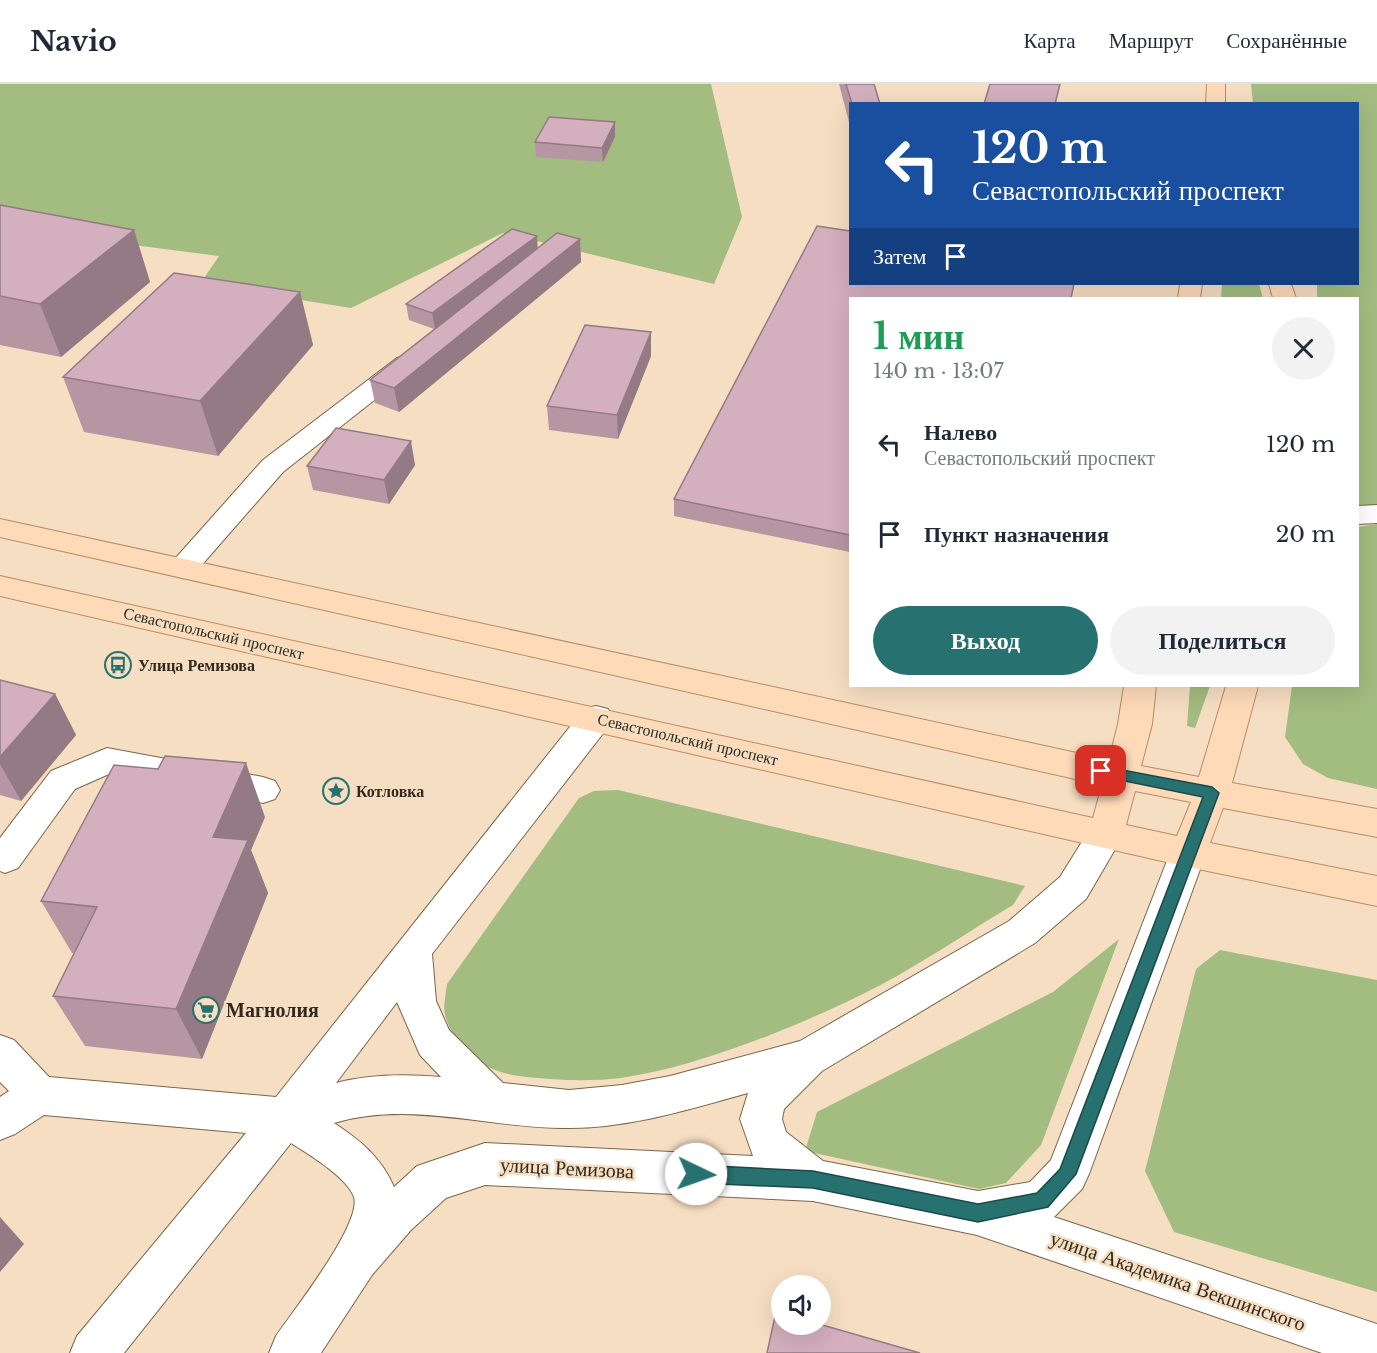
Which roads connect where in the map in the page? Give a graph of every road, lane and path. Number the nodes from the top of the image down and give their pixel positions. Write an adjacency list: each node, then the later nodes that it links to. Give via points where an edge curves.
1 (1216, 84): 2 (main road)
2 (1215, 102)
3 (423, 350): 7 (street, via 273,466)
4 (1377, 514): 5 (street)
5 (1359, 515)
6 (0, 528): 7 (main road)
7 (183, 568): 12 (main road)
8 (0, 586): 11 (main road, Севастопольский проспект)
9 (1140, 687): 12 (main road, улица Ремизова)
10 (1242, 687): 14 (main road, улица Ремизова)
11 (596, 718): 16 (main road, Севастопольский проспект); 20 (street)
12 (1122, 776): 14 (main road); 16 (main road, улица Ремизова)
13 (263, 790): 18 (street, via 107,761 63,780)
14 (1212, 793): 15 (main road); 17 (main road, улица Ремизова)
15 (1377, 823)
16 (1106, 834): 17 (main road, Севастопольский проспект); 22 (street, улица Ремизова, via 1073,888 1022,932)
17 (1188, 853): 19 (main road, Севастопольский проспект); 28 (street, улица Ремизова, via 1067,1174 1041,1201)
18 (2, 862)
19 (1377, 891)
20 (413, 951): 24 (street, via 416,1001 434,1042); 25 (street)
21 (0, 1053): 23 (street)
22 (809, 1057): 24 (street, улица Ремизова, via 622,1104 569,1109); 27 (street, улица Ремизова, via 765,1100 761,1119 769,1145)
23 (39, 1095): 25 (street); 26 (street)
24 (490, 1100): 25 (street, улица Ремизова, via 416,1094 353,1098)
25 (286, 1117): 29 (street, улица Ремизова, via 342,1151 370,1180 377,1209); 31 (street)
26 (0, 1120)
27 (813, 1180): 28 (street, улица Ремизова); 29 (street, улица Ремизова, via 485,1164 432,1181)
28 (978, 1213): 30 (street, улица Академика Векшинского)
29 (356, 1259): 32 (street, улица Ремизова)
30 (1377, 1348)
31 (94, 1353)
32 (293, 1353)

